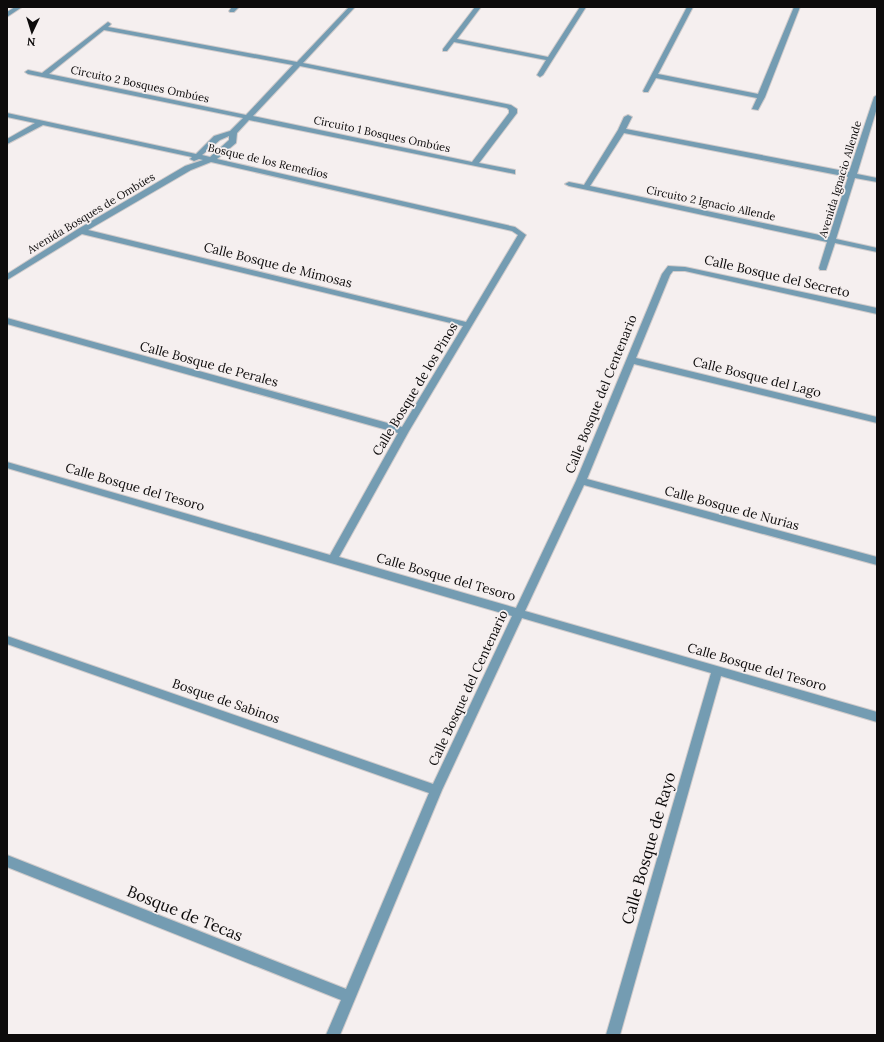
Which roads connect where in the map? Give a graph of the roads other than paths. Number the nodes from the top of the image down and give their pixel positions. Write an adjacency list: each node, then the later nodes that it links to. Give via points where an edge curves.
1 (352, 7): 11 (street, Avenida Bosques de Ombúes)
2 (478, 7): 8 (street)
3 (583, 7): 10 (street)
4 (690, 7): 15 (street)
5 (797, 7): 17 (street)
6 (13, 9): 7 (street)
7 (7, 15)
8 (453, 40): 9 (street); 10 (street)
9 (446, 50)
10 (550, 59): 14 (street)
11 (298, 64): 13 (street, via 107,26); 21 (street, Avenida Bosques de Ombúes); 29 (street, via 509,106 513,109 513,114)
12 (28, 72): 13 (street, Circuito 2 Bosques Ombúes)
13 (44, 75): 21 (street, Circuito 2 Bosques Ombúes)
14 (540, 76)
15 (654, 76): 16 (street); 17 (street)
16 (646, 91)
17 (762, 97): 19 (street)
18 (877, 97): 32 (street, Avenida Ignacio Allende)
19 (756, 109)
20 (7, 115): 23 (street, Bosque de los Remedios)
21 (248, 117): 25 (street, Avenida Bosques de Ombúes); 29 (street, Circuito 1 Bosques Ombúes)
22 (628, 117): 24 (street)
23 (41, 123): 26 (street); 27 (street, Bosque de los Remedios)
24 (622, 130): 32 (street); 35 (street)
25 (233, 133): 27 (street, Avenida Bosques de Ombúes, via 217,138); 28 (street, Avenida Bosques de Ombúes, via 232,141)
26 (7, 142)
27 (196, 156): 28 (street, Bosque de los Remedios); 30 (street, Avenida Bosques de Ombúes)
28 (212, 160): 30 (street, Avenida Bosques de Ombúes); 37 (street, Bosque de los Remedios, via 515,229)
29 (474, 164): 31 (street, Circuito 1 Bosques Ombúes)
30 (188, 168): 36 (street, Avenida Bosques de Ombúes)
31 (512, 172)
32 (852, 175): 33 (street); 38 (street, Avenida Ignacio Allende)
33 (877, 180)
34 (569, 184): 35 (street, Circuito 2 Ignacio Allende)
35 (586, 187): 38 (street, Circuito 2 Ignacio Allende)
36 (81, 230): 42 (street, Avenida Bosques de Ombúes); 45 (street, Calle Bosque de Mimosas)
37 (522, 235): 45 (street, Calle Bosque de los Pinos)
38 (832, 240): 39 (street, Circuito 2 Ignacio Allende); 41 (street, Avenida Ignacio Allende)
39 (877, 250)
40 (671, 268): 43 (street, Calle Bosque del Secreto, via 686,268); 46 (street, Calle Bosque del Centenario, via 666,274)
41 (823, 268)
42 (7, 278)
43 (877, 311)
44 (7, 321): 48 (street, Calle Bosque de Perales)
45 (468, 325): 48 (street, Calle Bosque de los Pinos)
46 (631, 360): 47 (street, Calle Bosque del Lago); 50 (street, Calle Bosque del Centenario)
47 (877, 420)
48 (404, 431): 51 (street, Calle Bosque de los Pinos)
49 (7, 465): 51 (street, Calle Bosque del Tesoro)
50 (581, 481): 52 (street, Calle Bosque de Nurias); 53 (street, Calle Bosque del Centenario)
51 (333, 559): 53 (street, Calle Bosque del Tesoro)
52 (877, 561)
53 (519, 612): 55 (street, Calle Bosque del Tesoro); 57 (street, Calle Bosque del Centenario)
54 (7, 640): 57 (street, Bosque de Sabinos)
55 (716, 670): 56 (street, Calle Bosque del Tesoro); 61 (street, Calle Bosque de Rayo)
56 (877, 717)
57 (436, 790): 59 (street, Calle Bosque del Centenario)
58 (7, 861): 59 (street, Bosque de Tecas)
59 (350, 997): 60 (street, Calle Bosque del Centenario)
60 (333, 1035)
61 (613, 1035)

